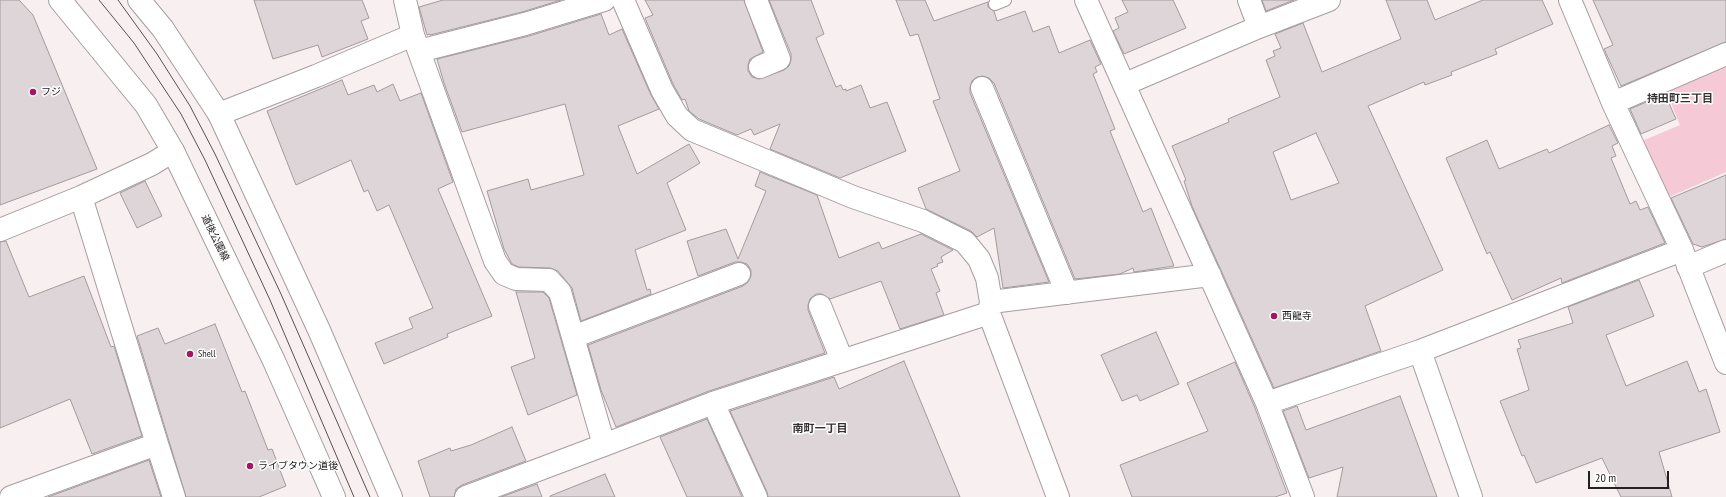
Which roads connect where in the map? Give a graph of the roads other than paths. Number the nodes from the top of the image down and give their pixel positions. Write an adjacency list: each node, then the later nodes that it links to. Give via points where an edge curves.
1 (60, 0): 19 (street, 道後公園線, via 146,105)
2 (139, 0): 18 (street, via 163,29)
3 (405, 0): 12 (street)
4 (604, 0): 12 (street, via 525,24)
5 (623, 0): 28 (street, via 662,90 677,116 692,130 853,197 923,221 965,242 979,259 986,278)
6 (756, 0): 14 (street, via 779,59)
7 (1086, 0): 15 (street)
8 (1249, 0): 11 (street)
9 (1329, 0): 11 (street)
10 (1570, 0): 17 (street)
11 (1259, 27): 15 (street)
12 (416, 43): 18 (street, via 316,76); 29 (street, via 495,261 504,274 516,279 549,280 560,292)
13 (1726, 54): 17 (street)
14 (760, 67)
15 (1125, 84): 25 (street)
16 (982, 88): 26 (street)
17 (1613, 103): 23 (street)
18 (219, 114): 40 (street, via 319,330)
19 (173, 150): 20 (street, via 152,164); 39 (street, 道後公園線, via 270,354)
20 (81, 196): 21 (street); 35 (street)
21 (0, 230)
22 (1726, 251): 23 (street)
23 (1685, 258): 30 (street); 32 (street)
24 (739, 274): 29 (street)
25 (1210, 275): 26 (street); 34 (street)
26 (1067, 293): 28 (street)
27 (820, 306): 31 (street)
28 (990, 308): 31 (street); 43 (street)
29 (573, 337): 36 (street)
30 (1420, 351): 34 (street); 45 (street)
31 (842, 360): 33 (street)
32 (1726, 363)
33 (713, 403): 36 (street); 42 (street)
34 (1267, 403): 44 (street)
35 (157, 444): 37 (street); 38 (street)
36 (604, 445): 41 (street)
37 (10, 497)
38 (174, 497)
39 (334, 497)
40 (391, 497)
41 (466, 497)
42 (756, 497)
43 (1058, 497)
44 (1303, 497)
45 (1471, 497)

